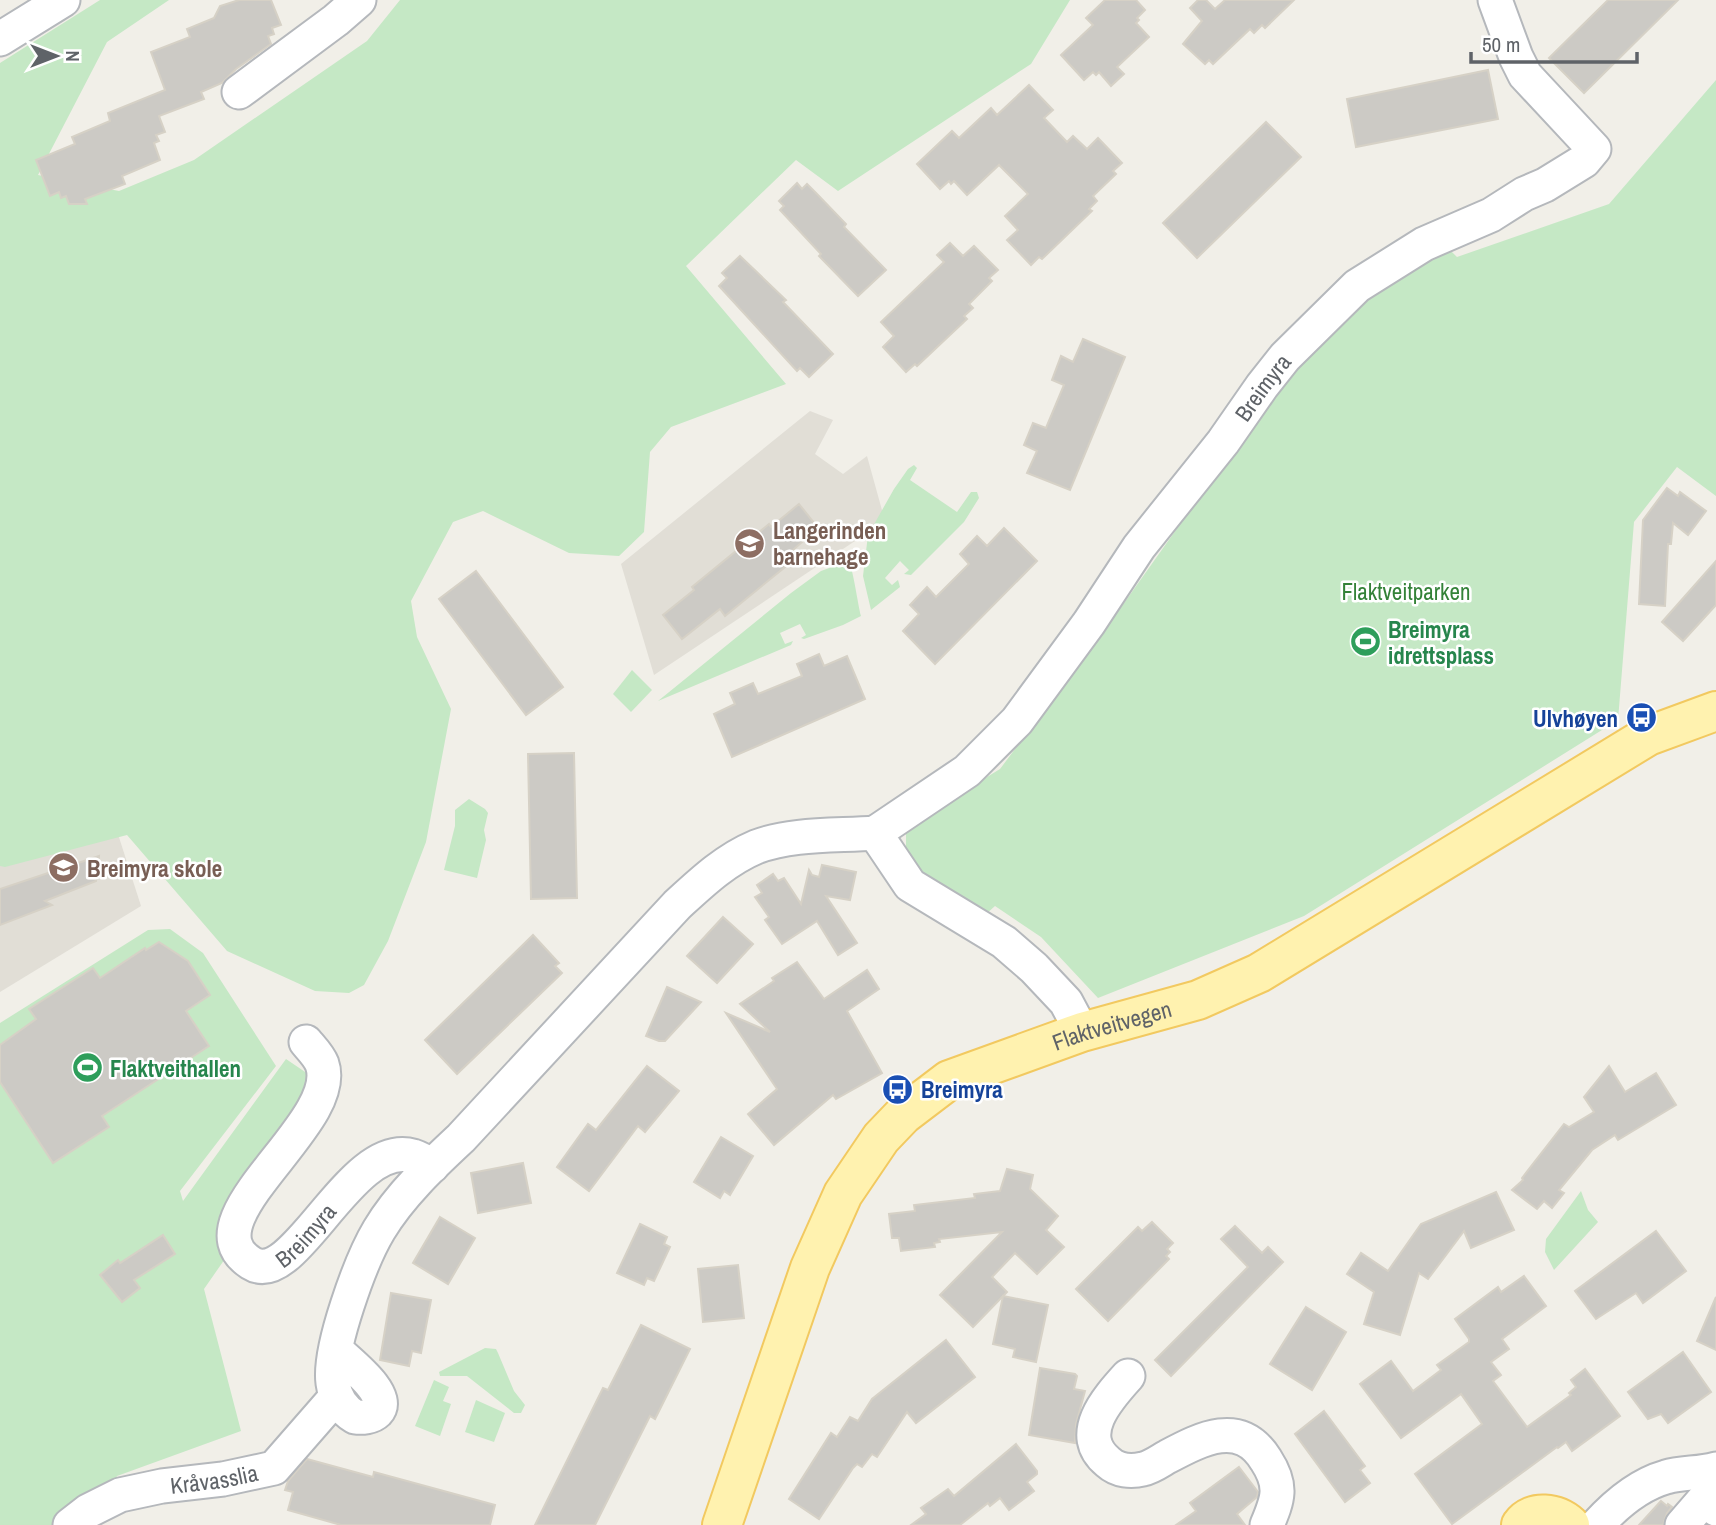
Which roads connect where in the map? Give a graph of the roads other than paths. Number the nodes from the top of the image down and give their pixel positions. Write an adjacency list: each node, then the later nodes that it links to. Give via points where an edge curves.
1 (63, 0): 4 (street)
2 (359, 0): 5 (street)
3 (1495, 0): 7 (street, Breimyra, via 1525,75 1594,149 1584,161 1545,185 1424,244 1357,286 1262,386 1139,547 1017,721 967,771)
4 (0, 39)
5 (239, 92)
6 (1716, 711): 8 (main road, Flaktveitvegen, via 1648,736 1259,973 1198,1000)
7 (875, 833): 8 (street, via 910,885 1004,942 1066,1002); 10 (street, Breimyra, via 773,842 744,853 709,875)
8 (1082, 1032): 16 (main road, Flaktveitvegen, via 949,1080 881,1138 843,1194 810,1268)
9 (306, 1042): 10 (street, Breimyra, via 322,1064 317,1105 253,1190 234,1227 234,1242 241,1256 255,1266 283,1259 369,1166 390,1156 411,1155)
10 (432, 1166): 11 (street, Breimyra, via 380,1228 359,1268)
11 (336, 1350): 13 (street, Breimyra, via 332,1376); 13 (street, via 382,1399 379,1410 360,1418 347,1412)
12 (1128, 1376): 17 (street, via 1103,1405 1094,1428 1095,1447 1101,1456 1120,1469 1146,1469 1209,1437 1241,1438 1261,1452 1277,1484 1277,1504)
13 (337, 1397): 15 (street, Kråvasslia, via 274,1468 120,1495)
14 (1711, 1487): 20 (street, via 1667,1476 1616,1505); 21 (street)
15 (70, 1525)
16 (722, 1525)
17 (1267, 1525)
18 (1521, 1525): 19 (main road, via 1536,1515 1555,1515)
19 (1570, 1525)
20 (1597, 1525)
21 (1682, 1525)

